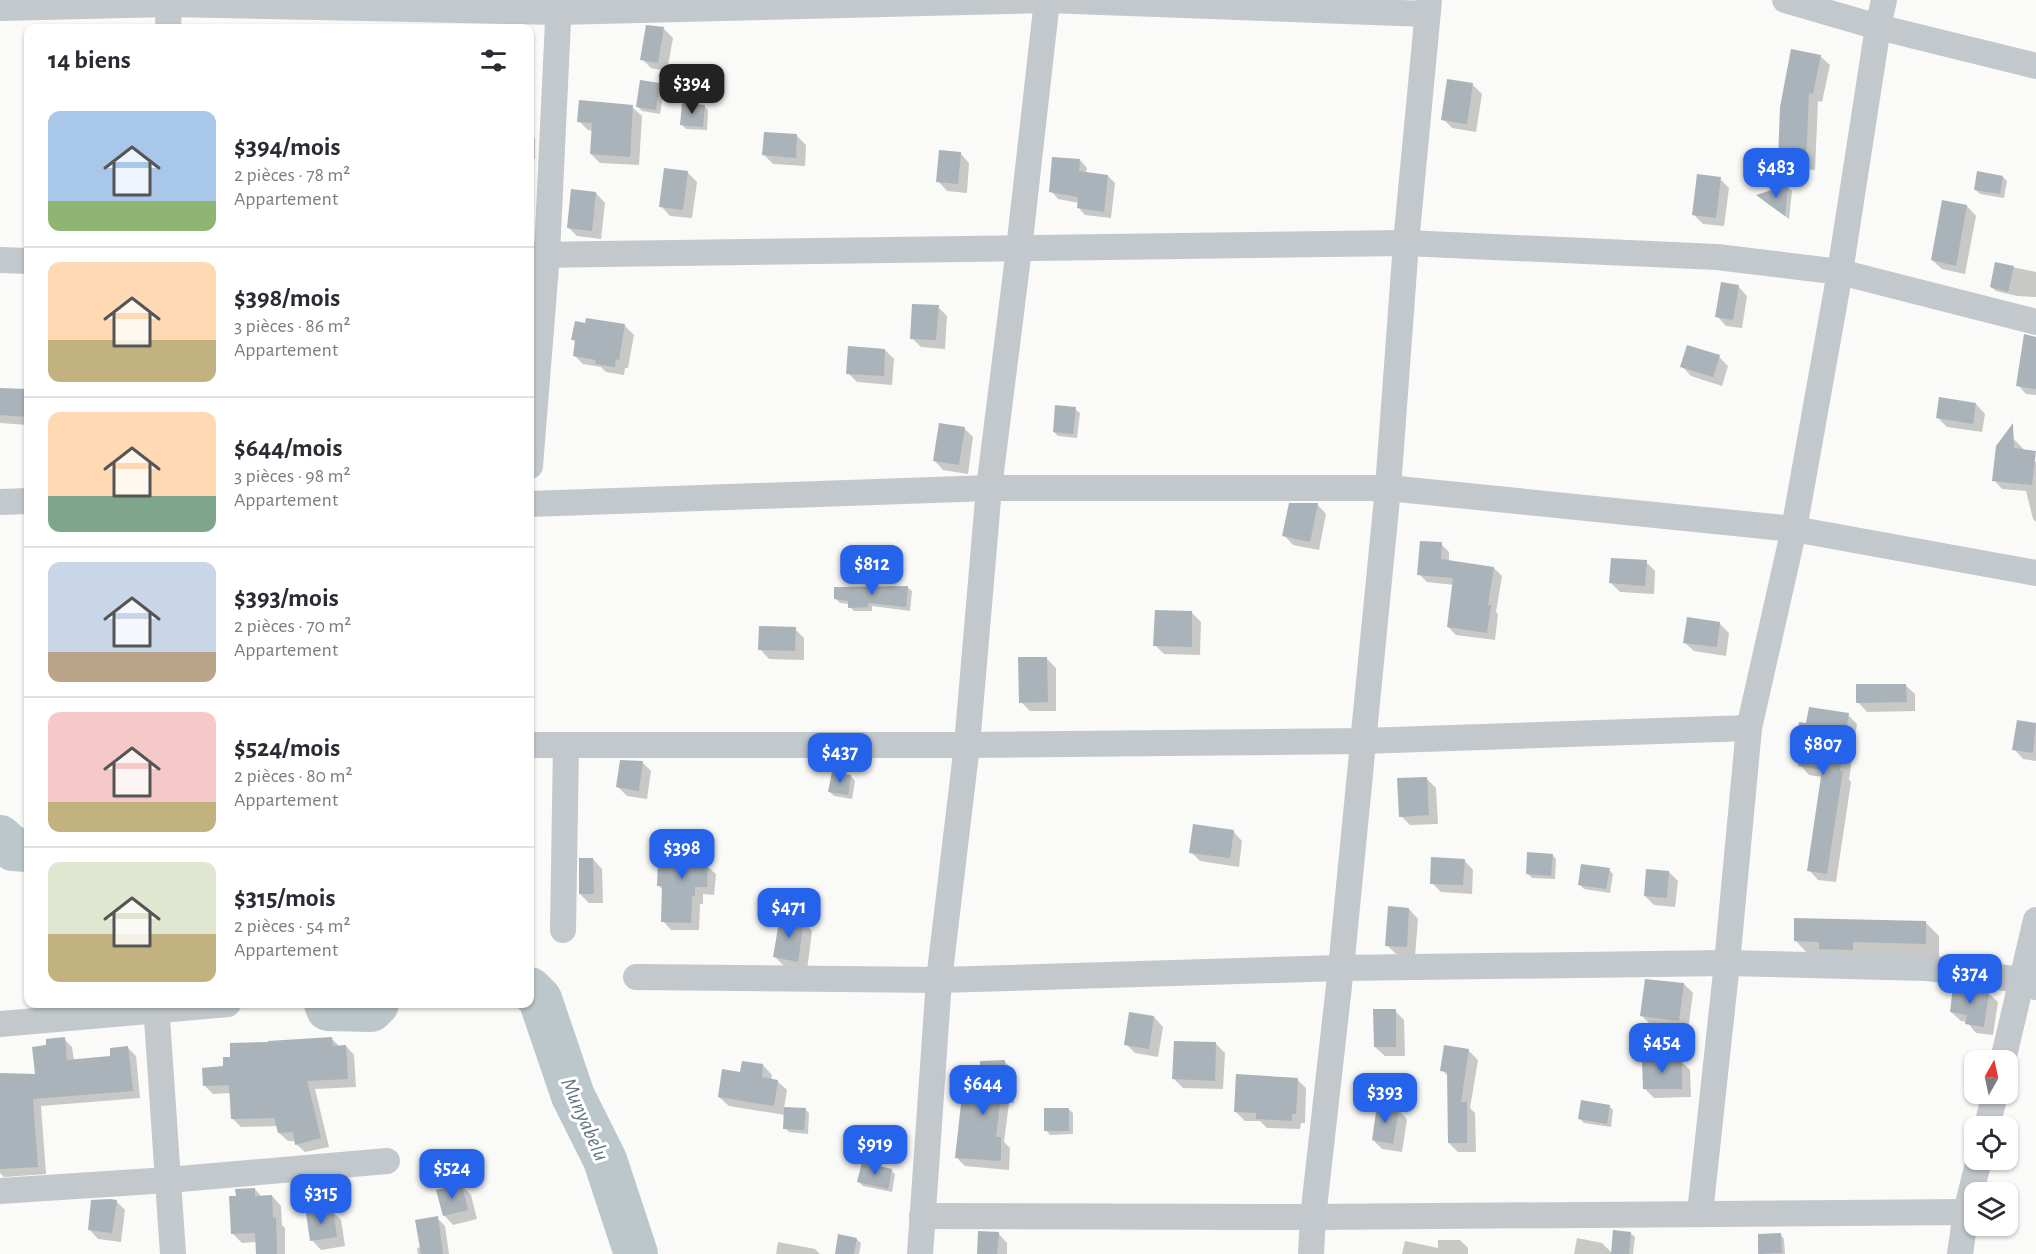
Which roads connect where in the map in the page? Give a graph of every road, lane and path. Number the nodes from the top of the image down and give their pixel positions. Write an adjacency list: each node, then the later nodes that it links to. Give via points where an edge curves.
1 (1047, 0): 4 (street); 5 (street); 11 (street)
2 (1785, 0): 8 (street)
3 (1884, 0): 8 (street)
4 (558, 6): 7 (street); 12 (street)
5 (1428, 7): 10 (street)
6 (0, 8): 7 (street)
7 (168, 11)
8 (1878, 27): 9 (street); 15 (street)
9 (2036, 66)
10 (1406, 243): 11 (street); 15 (street, via 1717,257); 19 (street)
11 (1019, 249): 12 (street); 18 (street)
12 (538, 254): 17 (street)
13 (0, 260): 14 (street)
14 (24, 261)
15 (1840, 272): 16 (street); 23 (street)
16 (2036, 322)
17 (534, 360)
18 (989, 488): 19 (street); 22 (street); 29 (street)
19 (1388, 488): 23 (street); 26 (street)
20 (24, 501): 21 (street)
21 (0, 502)
22 (534, 504)
23 (1794, 529): 24 (street); 25 (street)
24 (2036, 573)
25 (1749, 728): 26 (street); 32 (street)
26 (1363, 741): 29 (street); 33 (street)
27 (534, 745): 28 (street)
28 (566, 745): 29 (street); 31 (street)
29 (967, 745): 35 (street)
30 (2036, 920): 36 (street)
31 (563, 930)
32 (1727, 963): 33 (street); 36 (street, via 1927,968); 44 (street)
33 (1341, 968): 35 (street); 46 (street)
34 (636, 977): 35 (street)
35 (939, 980): 45 (street)
36 (2029, 983): 39 (street)
37 (156, 1008): 38 (street); 41 (street)
38 (0, 1024)
39 (2006, 1050)
40 (387, 1161): 41 (street)
41 (168, 1180): 42 (street); 48 (street)
42 (0, 1191)
43 (1964, 1212): 44 (street)
44 (1700, 1213): 46 (street)
45 (922, 1216): 46 (street); 49 (street)
46 (1313, 1217): 50 (street)
47 (1964, 1226): 51 (street)
48 (173, 1254)
49 (920, 1254)
50 (1311, 1254)
51 (1960, 1254)

